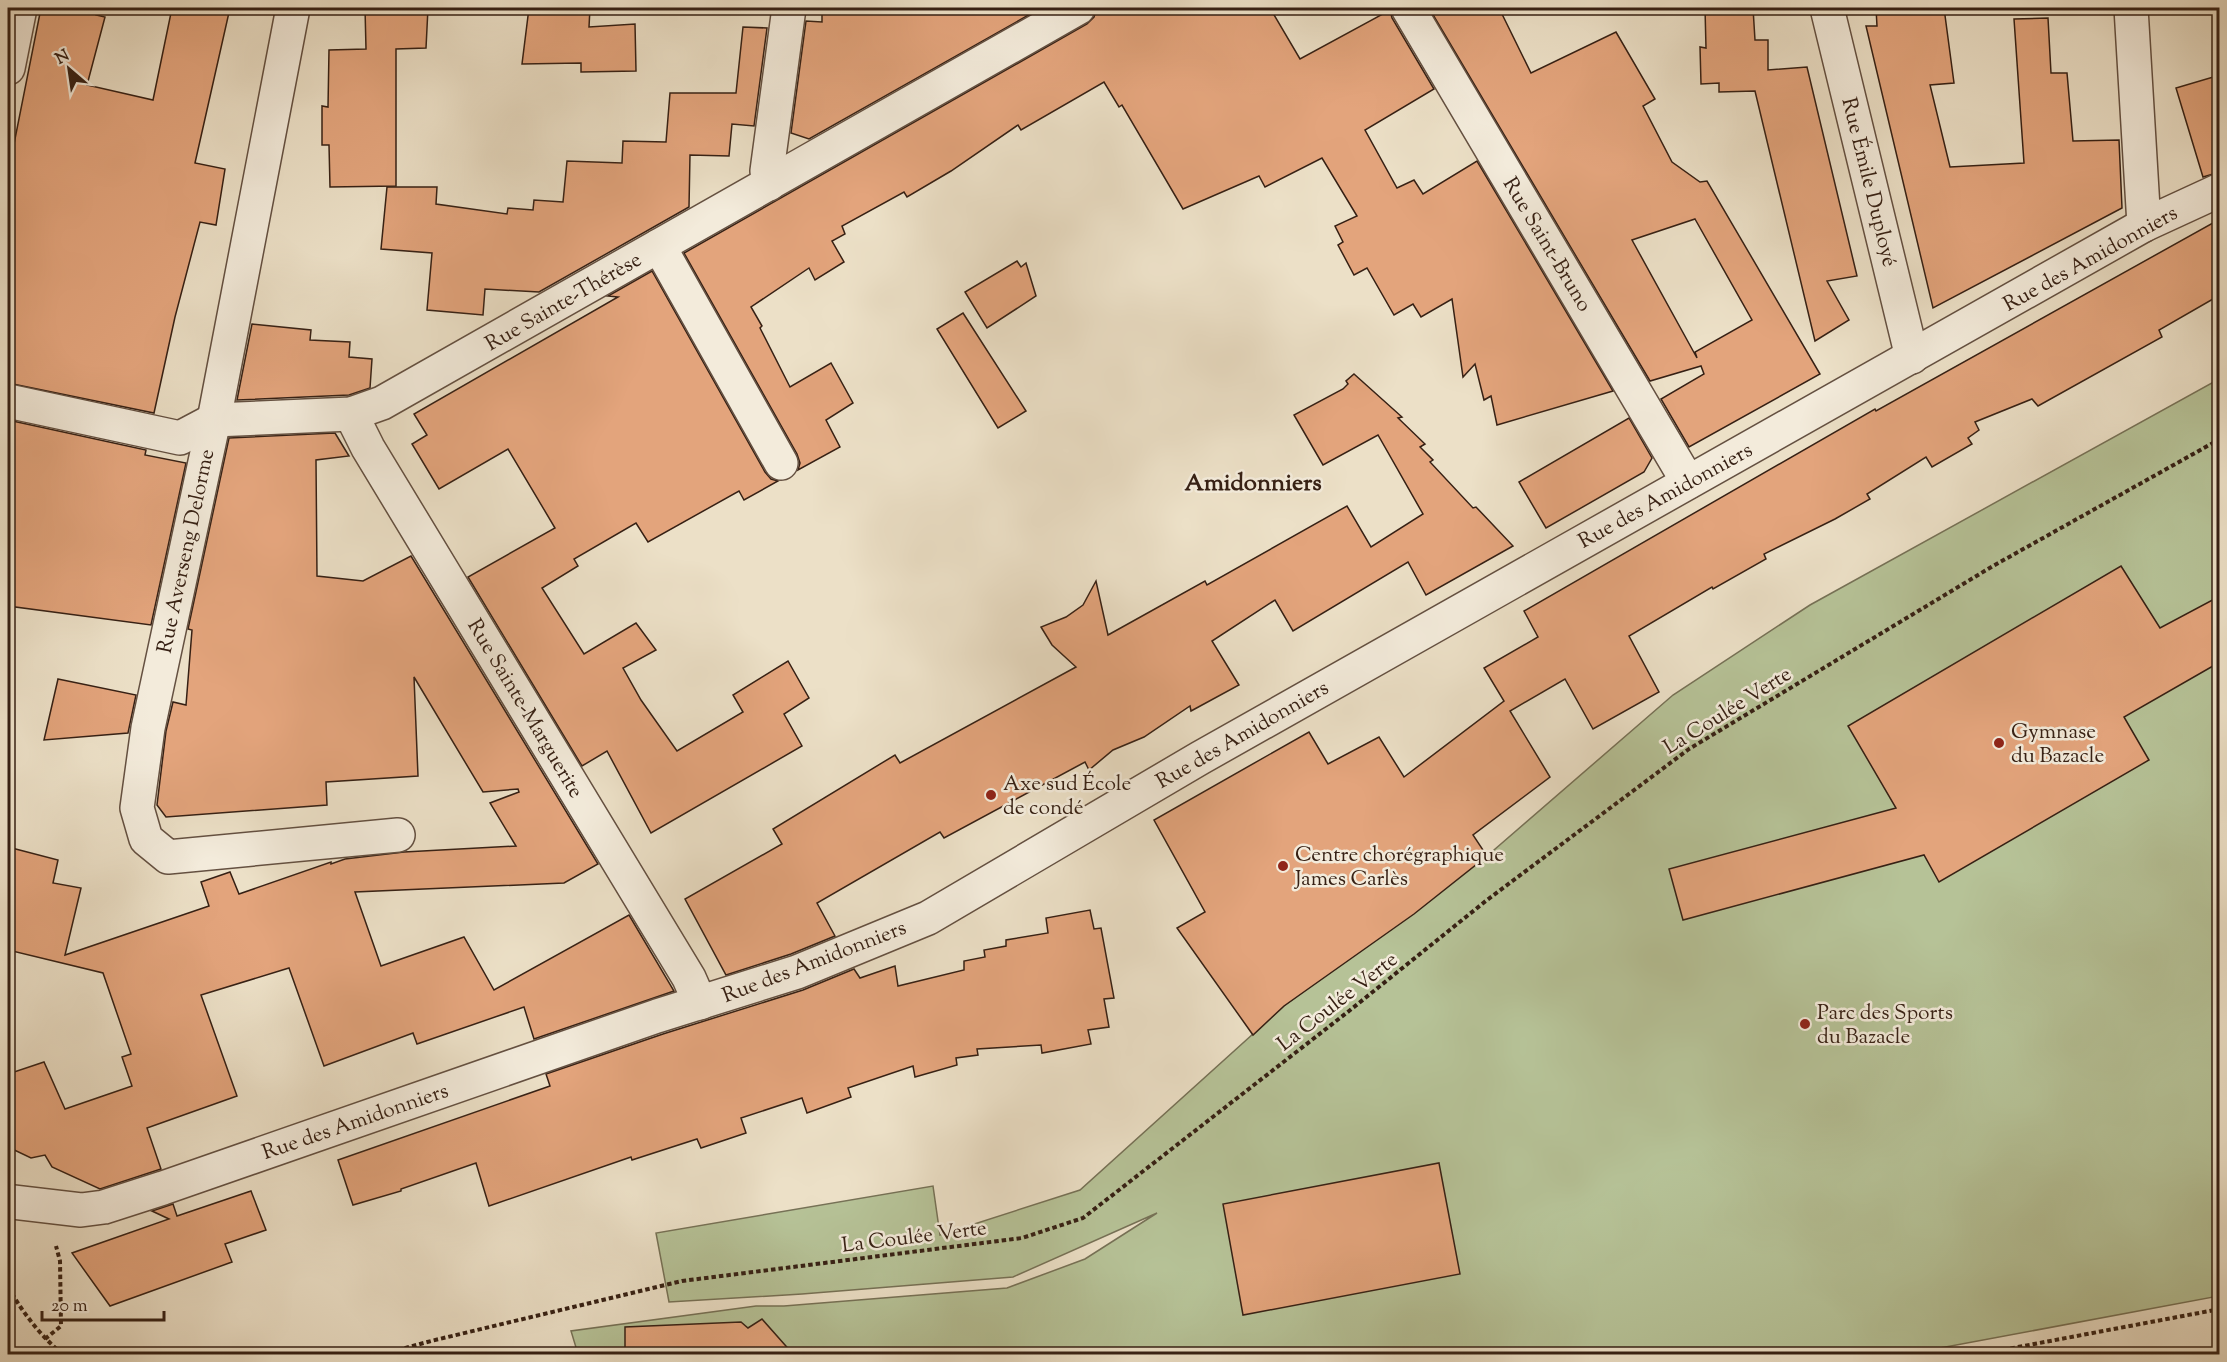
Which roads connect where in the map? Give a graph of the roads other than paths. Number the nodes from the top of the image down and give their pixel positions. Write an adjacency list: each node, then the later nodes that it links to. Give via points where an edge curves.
1 (20, 8): 8 (street)
2 (293, 8): 16 (street, Rue Averseng Delorme)
3 (789, 8): 9 (street, via 767,171)
4 (1078, 8): 9 (street, Rue Sainte-Thérèse)
5 (1408, 8): 18 (street, Rue Saint-Bruno)
6 (1827, 8): 13 (street, Rue Émile Duployé)
7 (2131, 8): 11 (street)
8 (8, 68)
9 (769, 184): 12 (street, Rue Sainte-Thérèse)
10 (2220, 190): 11 (street, Rue des Amidonniers)
11 (2144, 225): 13 (street, Rue des Amidonniers)
12 (659, 246): 15 (street, Rue Sainte-Thérèse, via 382,404); 17 (street)
13 (1912, 357): 18 (street, Rue des Amidonniers)
14 (8, 401): 16 (street, Rue Sainte-Thérèse, via 180,438)
15 (351, 414): 16 (street, Rue Sainte-Thérèse); 20 (street, Rue Sainte-Marguerite)
16 (214, 420): 19 (street, Rue Averseng Delorme, via 148,728 137,808 146,839 168,857)
17 (781, 463)
18 (1688, 482): 20 (street, Rue des Amidonniers, via 1200,758 928,918 797,972)
19 (398, 835)
20 (700, 1003): 21 (street, Rue des Amidonniers, via 104,1207 81,1210)
21 (8, 1203)

